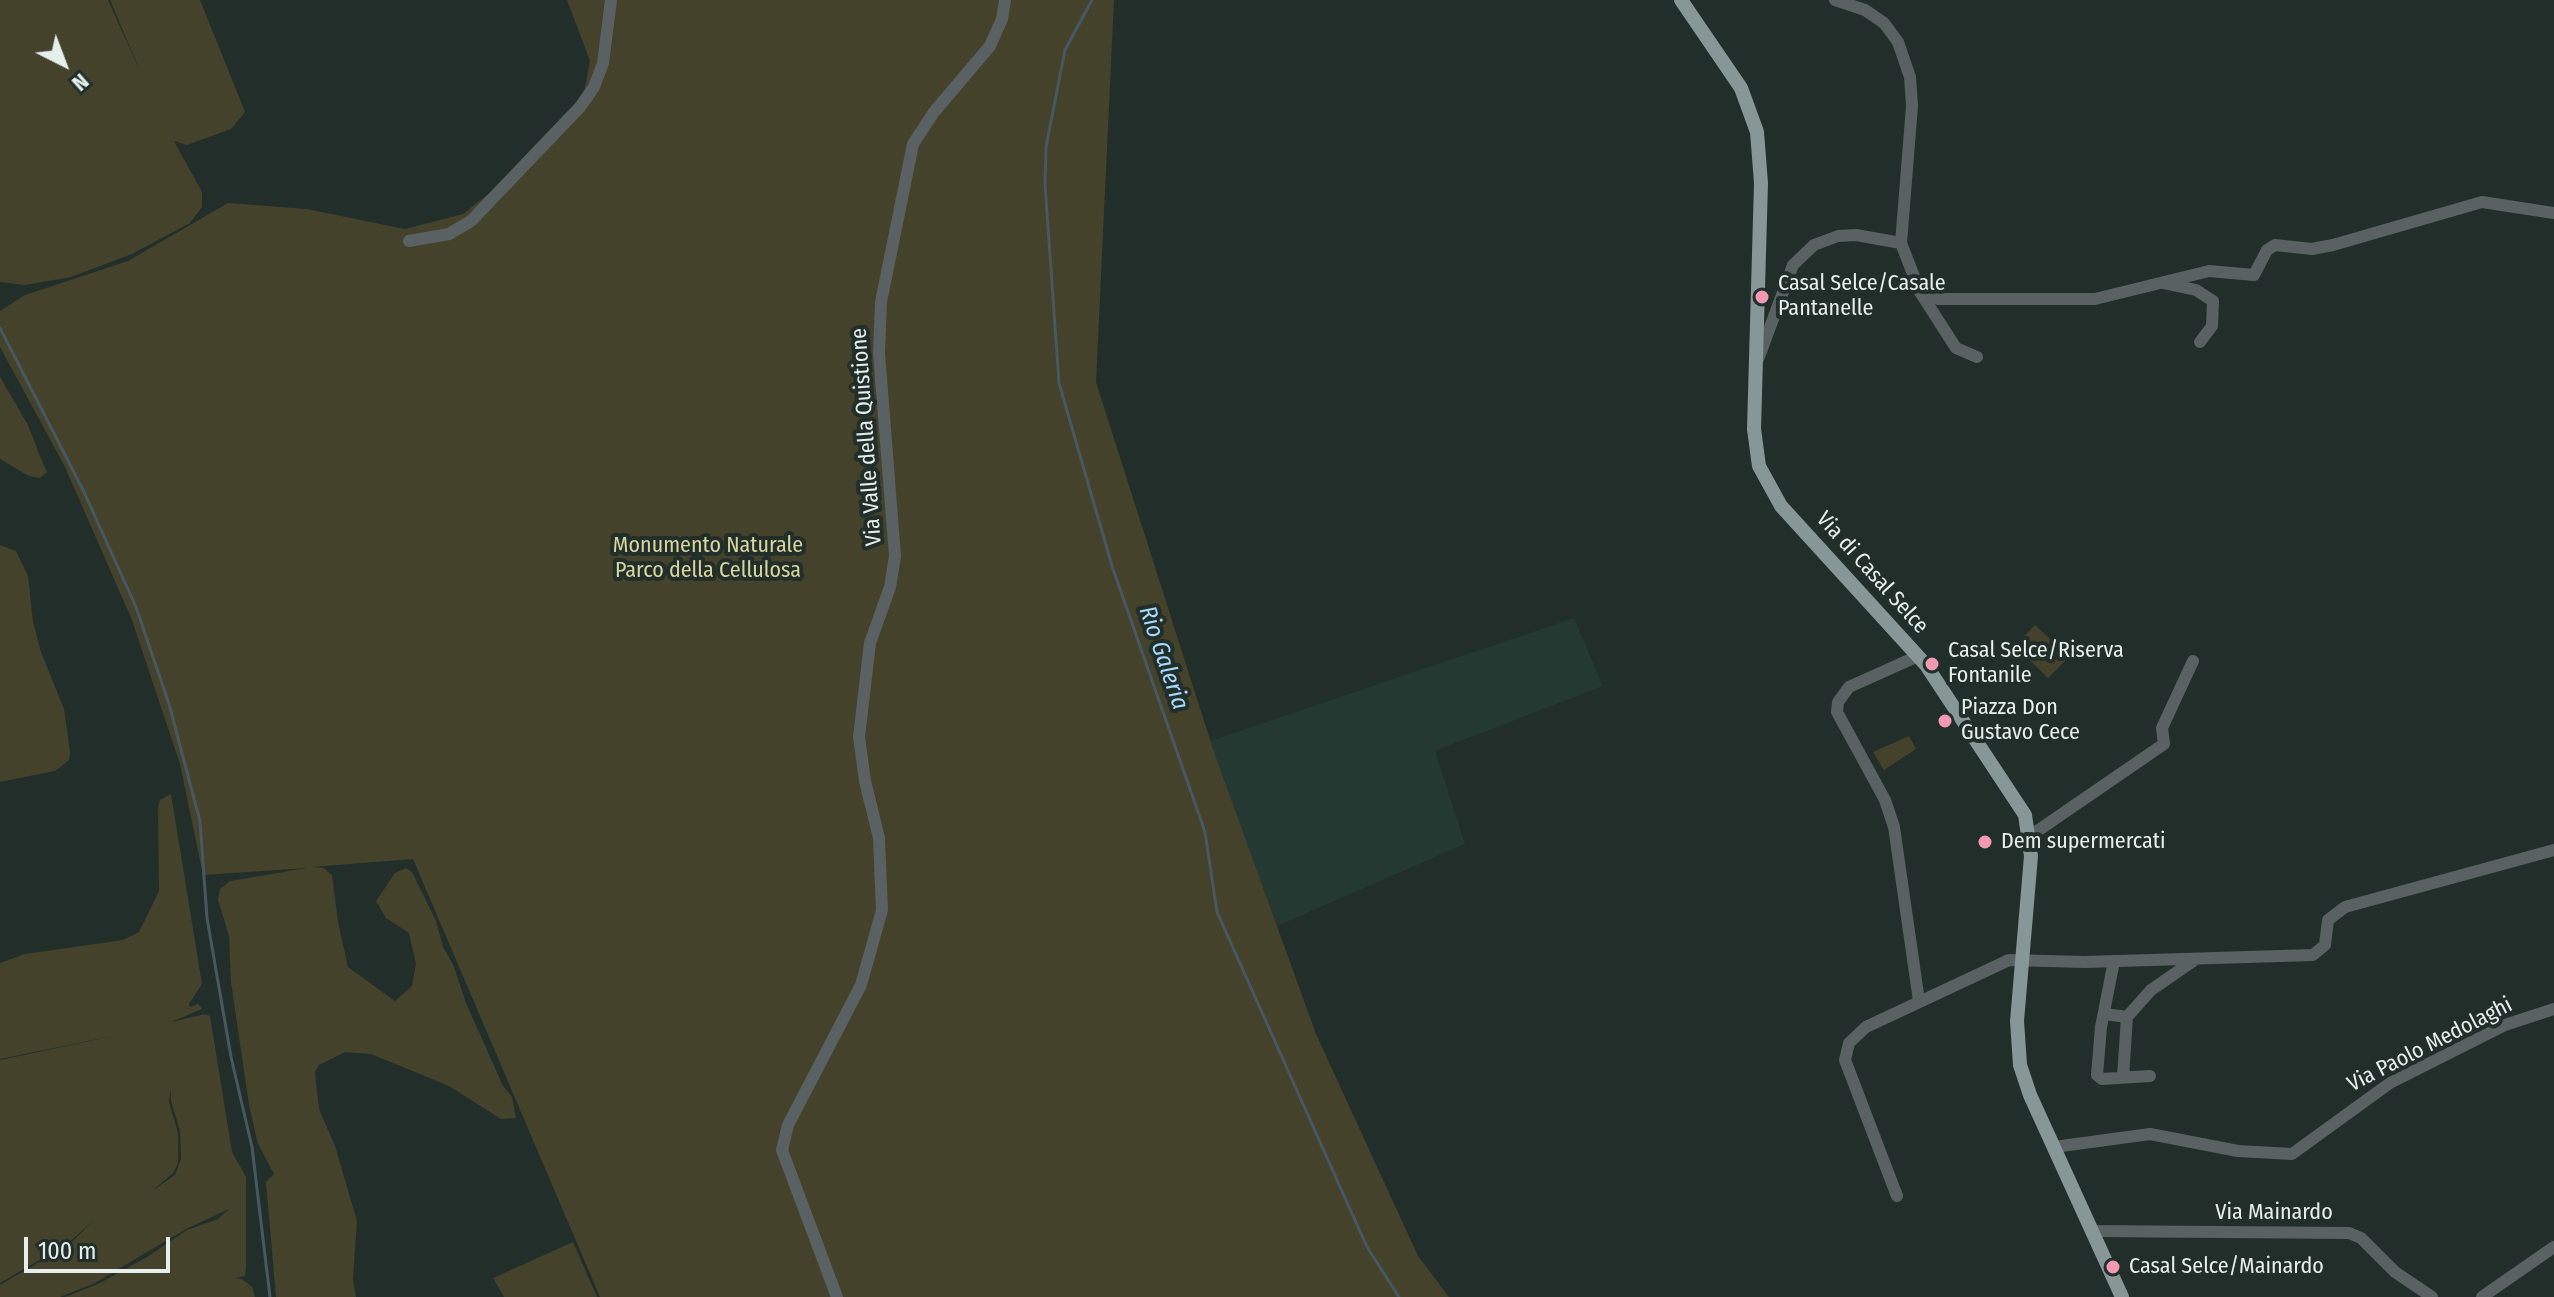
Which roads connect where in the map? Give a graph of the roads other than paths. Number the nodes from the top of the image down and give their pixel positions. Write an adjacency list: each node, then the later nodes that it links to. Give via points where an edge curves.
1 (611, 0): 6 (street, via 603,63 580,107 471,221 449,234)
2 (1005, 0): 30 (street, Via Valle della Quistione, via 990,46 913,144 881,302 879,353 895,556 870,643 859,737 879,838 882,910 861,985 793,1115 782,1150)
3 (1681, 0): 12 (main road, Via di Casal Selce, via 1741,88 1757,132 1761,183)
4 (1835, 0): 7 (street, via 1884,23 1898,42 1910,77)
5 (2554, 213): 8 (street, via 2482,202 2324,247 2275,245 2254,275 2212,271)
6 (409, 241)
7 (1901, 243): 9 (street); 12 (street, via 1850,235 1809,248 1788,275)
8 (2156, 282): 9 (street, via 2095,299 1948,300); 10 (street, via 2196,290 2213,301 2212,326)
9 (1920, 292): 11 (street, via 1956,348)
10 (2200, 342)
11 (1977, 357)
12 (1755, 367): 13 (main road, Via di Casal Selce, via 1755,447 1771,491)
13 (1918, 656): 15 (main road, Via di Casal Selce, via 2017,799); 20 (street, via 1849,687 1837,712 1894,827)
14 (2193, 661): 15 (street, via 2162,728 2164,744)
15 (2030, 836): 17 (main road, Via di Casal Selce)
16 (2554, 850): 18 (street, via 2347,906 2328,920 2325,945 2313,955)
17 (2022, 959): 19 (street); 20 (street, via 2005,961); 26 (main road, Via di Casal Selce, via 2019,1056)
18 (2196, 959): 19 (street); 23 (street, via 2151,990)
19 (2114, 961): 22 (street)
20 (1919, 1001): 27 (street, via 1863,1029 1845,1053)
21 (2554, 1009): 26 (street, Via Paolo Medolaghi, via 2497,1029 2390,1083 2292,1154 2238,1151 2150,1134)
22 (2105, 1014): 23 (street); 25 (street, via 2097,1075)
23 (2127, 1017): 25 (street)
24 (2150, 1076): 25 (street)
25 (2123, 1077)
26 (2054, 1147): 28 (main road, Via di Casal Selce)
27 (1897, 1196)
28 (2092, 1231): 31 (main road, Via di Casal Selce); 32 (street, Via Mainardo, via 2353,1233)
29 (2554, 1247): 33 (street)
30 (837, 1297)
31 (2122, 1297)
32 (2432, 1297)
33 (2482, 1297)

